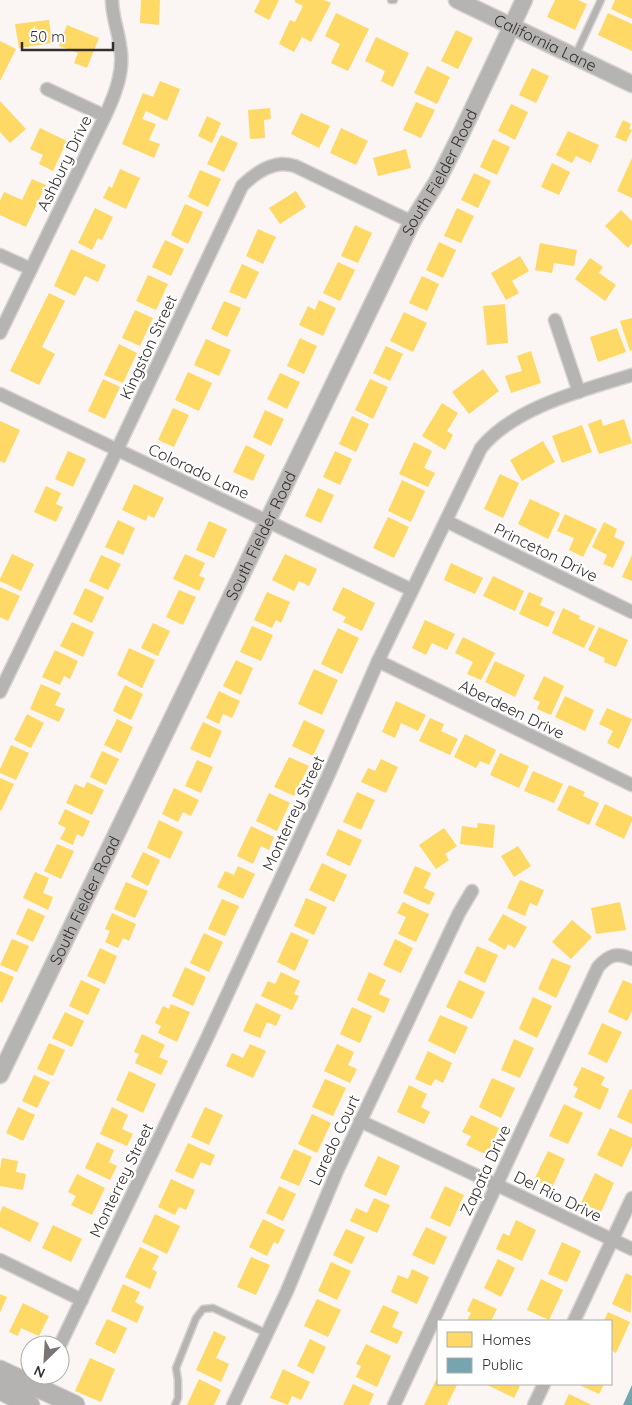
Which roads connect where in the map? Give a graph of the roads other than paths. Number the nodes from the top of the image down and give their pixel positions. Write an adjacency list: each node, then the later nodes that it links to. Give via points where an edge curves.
1 (112, 0): 9 (street, Ashbury Drive, via 121,66)
2 (457, 0): 5 (street, California Lane)
3 (524, 0): 5 (street, South Fielder Road)
4 (601, 0): 6 (lane)
5 (511, 27): 6 (street, California Lane); 10 (street, South Fielder Road, via 437,182)
6 (574, 57): 7 (street, California Lane)
7 (632, 84)
8 (47, 89): 9 (street)
9 (105, 116): 12 (street, Ashbury Drive)
10 (412, 222): 18 (street, Kingston Street, via 295,166 273,166 251,177 242,186); 19 (street, South Fielder Road)
11 (0, 255): 12 (street)
12 (31, 269): 14 (street, Ashbury Drive)
13 (555, 320): 16 (street)
14 (0, 333)
15 (632, 375): 16 (street, Monterrey Street)
16 (579, 392): 20 (street, Monterrey Street, via 530,411 490,437 481,448)
17 (0, 394): 18 (street, Colorado Lane)
18 (117, 450): 19 (street, Colorado Lane); 24 (street, Kingston Street)
19 (268, 521): 21 (street, Colorado Lane); 28 (street, South Fielder Road)
20 (446, 521): 21 (street, Monterrey Street); 22 (street, Princeton Drive)
21 (412, 590): 23 (street, Monterrey Street)
22 (632, 612)
23 (378, 661): 25 (street, Aberdeen Drive); 35 (street, Monterrey Street, via 216,1018)
24 (0, 692)
25 (632, 785)
26 (472, 891): 29 (street, Laredo Court)
27 (632, 959): 30 (street, Zapata Drive, via 613,955 598,968)
28 (0, 1075)
29 (360, 1121): 30 (street, Del Rio Drive); 37 (street, Laredo Court)
30 (497, 1184): 32 (street, Del Rio Drive); 48 (street, Zapata Drive)
31 (632, 1198): 32 (street)
32 (612, 1240): 33 (street, Del Rio Drive); 36 (street)
33 (632, 1250)
34 (0, 1260): 35 (street)
35 (82, 1300): 38 (street, Monterrey Street)
36 (574, 1320)
37 (266, 1333): 46 (lane, via 213,1308 203,1309 196,1318 176,1368 178,1398); 47 (street, Laredo Court)
38 (65, 1335)
39 (0, 1370): 40 (main road)
40 (20, 1376)
41 (46, 1385): 45 (main road)
42 (544, 1385): 49 (street)
43 (0, 1390): 44 (main road)
44 (30, 1405)
45 (76, 1405)
46 (175, 1405)
47 (233, 1405)
48 (394, 1405)
49 (534, 1405)

